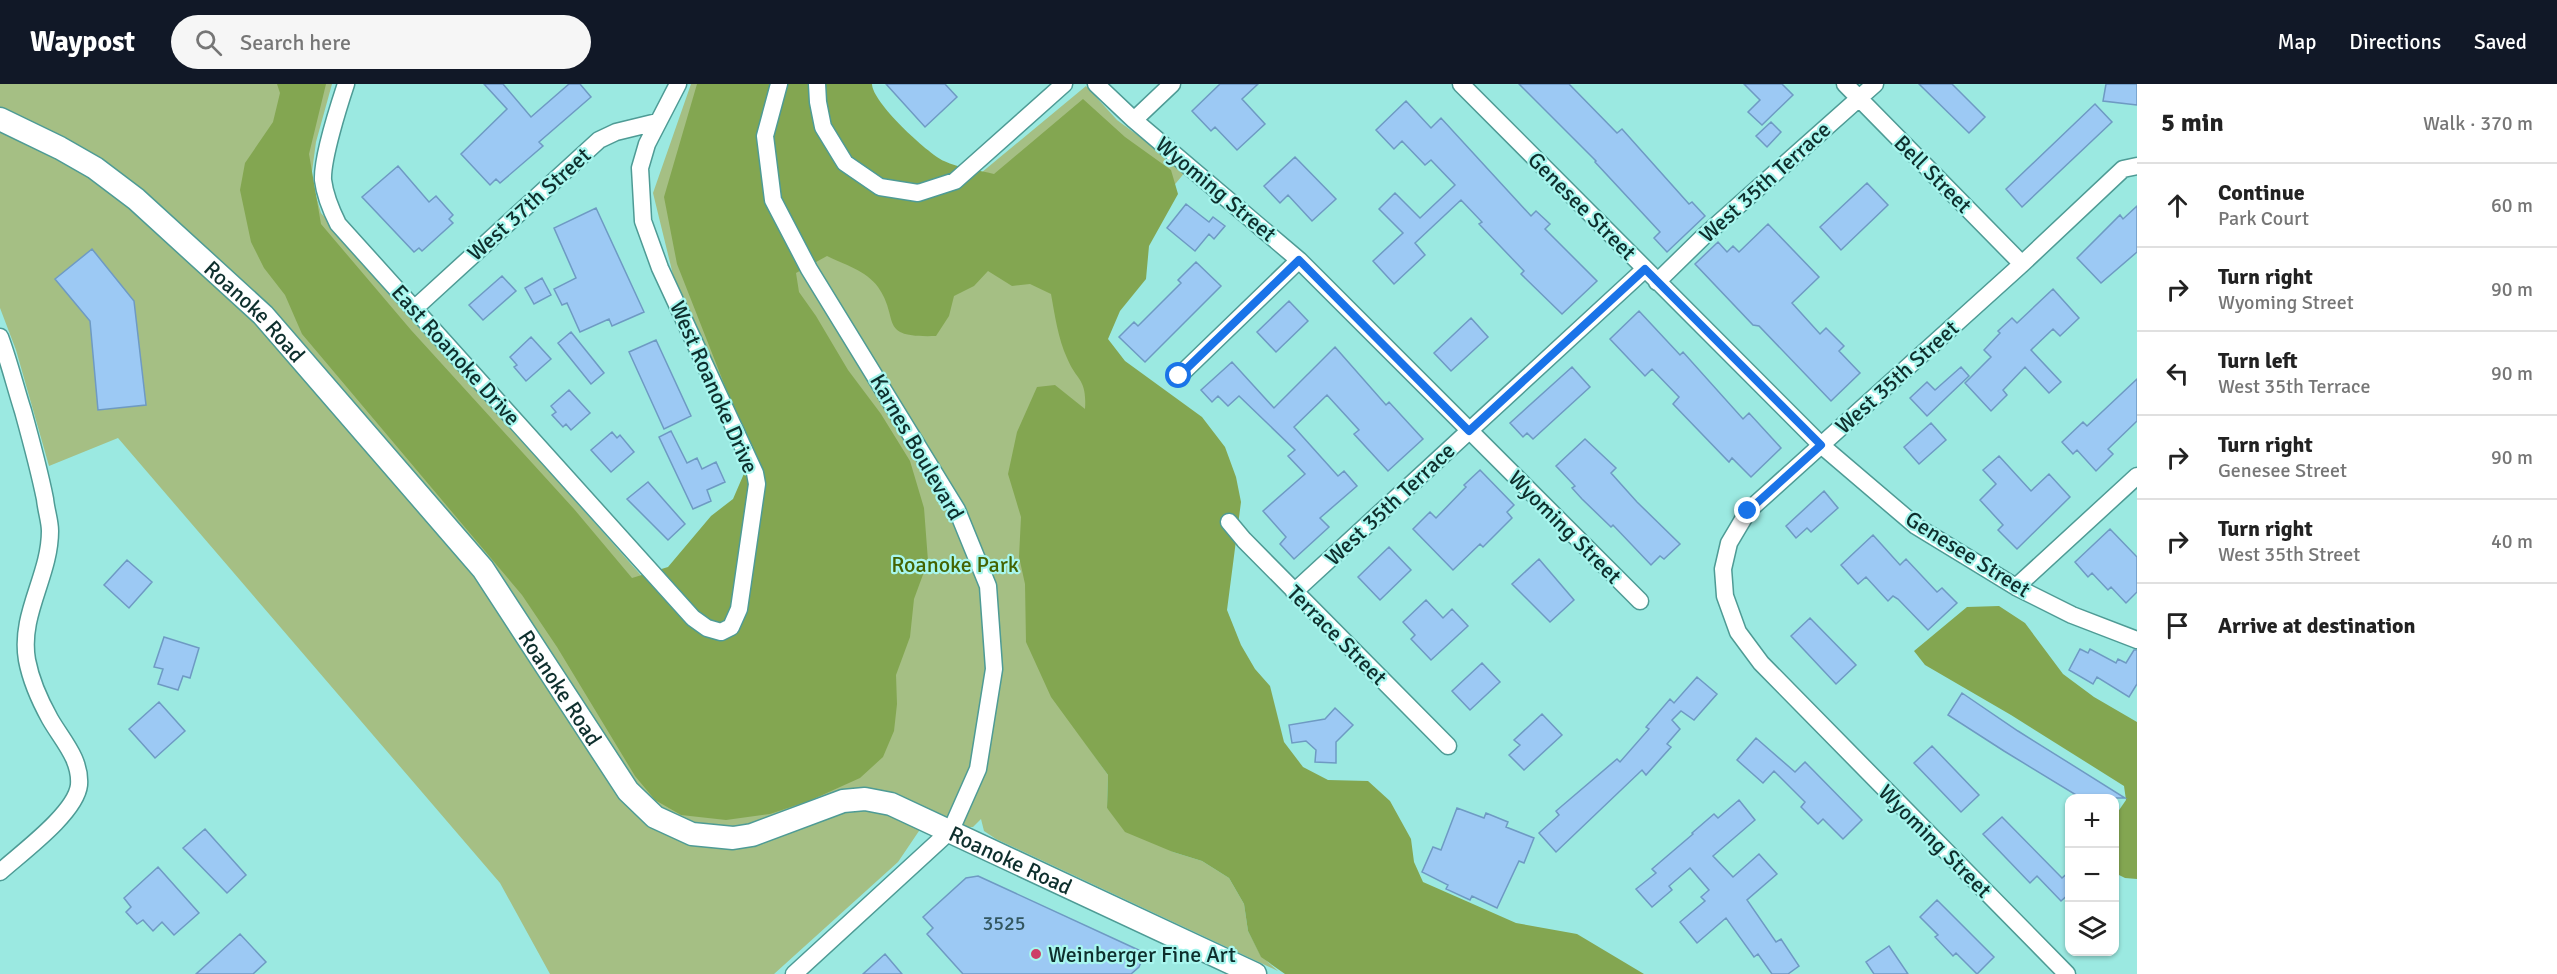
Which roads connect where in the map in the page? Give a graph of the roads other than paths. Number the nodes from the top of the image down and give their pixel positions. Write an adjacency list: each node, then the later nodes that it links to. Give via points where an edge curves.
1 (346, 84): 20 (street, East Roanoke Drive, via 323,178 328,204 338,224)
2 (678, 84): 14 (street, West Roanoke Drive)
3 (779, 84): 34 (street, Karnes Boulevard, via 765,136 773,200 809,269 957,510 988,586 994,669 978,769)
4 (817, 84): 5 (street, via 823,126 845,163 880,187 918,193 955,181)
5 (1064, 84)
6 (1096, 84): 13 (street, Wyoming Street)
7 (1172, 84): 13 (street)
8 (1461, 84): 18 (street, Genesee Street)
9 (1845, 84): 11 (street, Bell Street)
10 (1875, 84): 11 (street, West 35th Terrace)
11 (1858, 98): 17 (street, Bell Street); 19 (street, West 35th Terrace)
12 (0, 119): 34 (street, Roanoke Road, via 103,174 136,199 263,315 483,569 628,791 655,817 692,834 733,838 752,835 843,801 865,799 891,804)
13 (1134, 120): 16 (street, Wyoming Street)
14 (657, 122): 20 (street, West 37th Street, via 599,140); 29 (street, West Roanoke Drive, via 640,168 643,221 660,268 757,484 739,609 731,627 721,632 707,628)
15 (2137, 166): 17 (street, West 35th Street, via 2123,169)
16 (1299, 260): 22 (street); 23 (street, Wyoming Street)
17 (2022, 264): 24 (street, West 35th Street)
18 (1645, 269): 19 (street, Genesee Street); 23 (street, West 35th Terrace)
19 (1657, 282): 24 (street, Genesee Street)
20 (414, 309): 29 (street, East Roanoke Drive)
21 (0, 337): 35 (street, via 38,463 50,531 39,587 28,616 27,661 35,689 74,756 79,773 75,797 63,813)
22 (1179, 376)
23 (1469, 431): 28 (street, West 35th Terrace); 30 (street, Wyoming Street)
24 (1821, 445): 27 (street, Genesee Street, via 1916,526); 32 (street, West 35th Street, via 1748,511 1729,543 1723,569 1725,596 1738,632)
25 (2137, 476): 27 (street)
26 (1229, 522): 28 (street, Terrace Street)
27 (2016, 587): 31 (street, Genesee Street, via 2072,615)
28 (1294, 592): 33 (street, Terrace Street)
29 (671, 594)
30 (1640, 601)
31 (2137, 640)
32 (1778, 682): 38 (street, Wyoming Street)
33 (1448, 746)
34 (951, 831): 36 (street, Karnes Boulevard); 37 (street, Roanoke Road)
35 (0, 872)
36 (794, 974)
37 (1255, 974)
38 (2067, 974)

